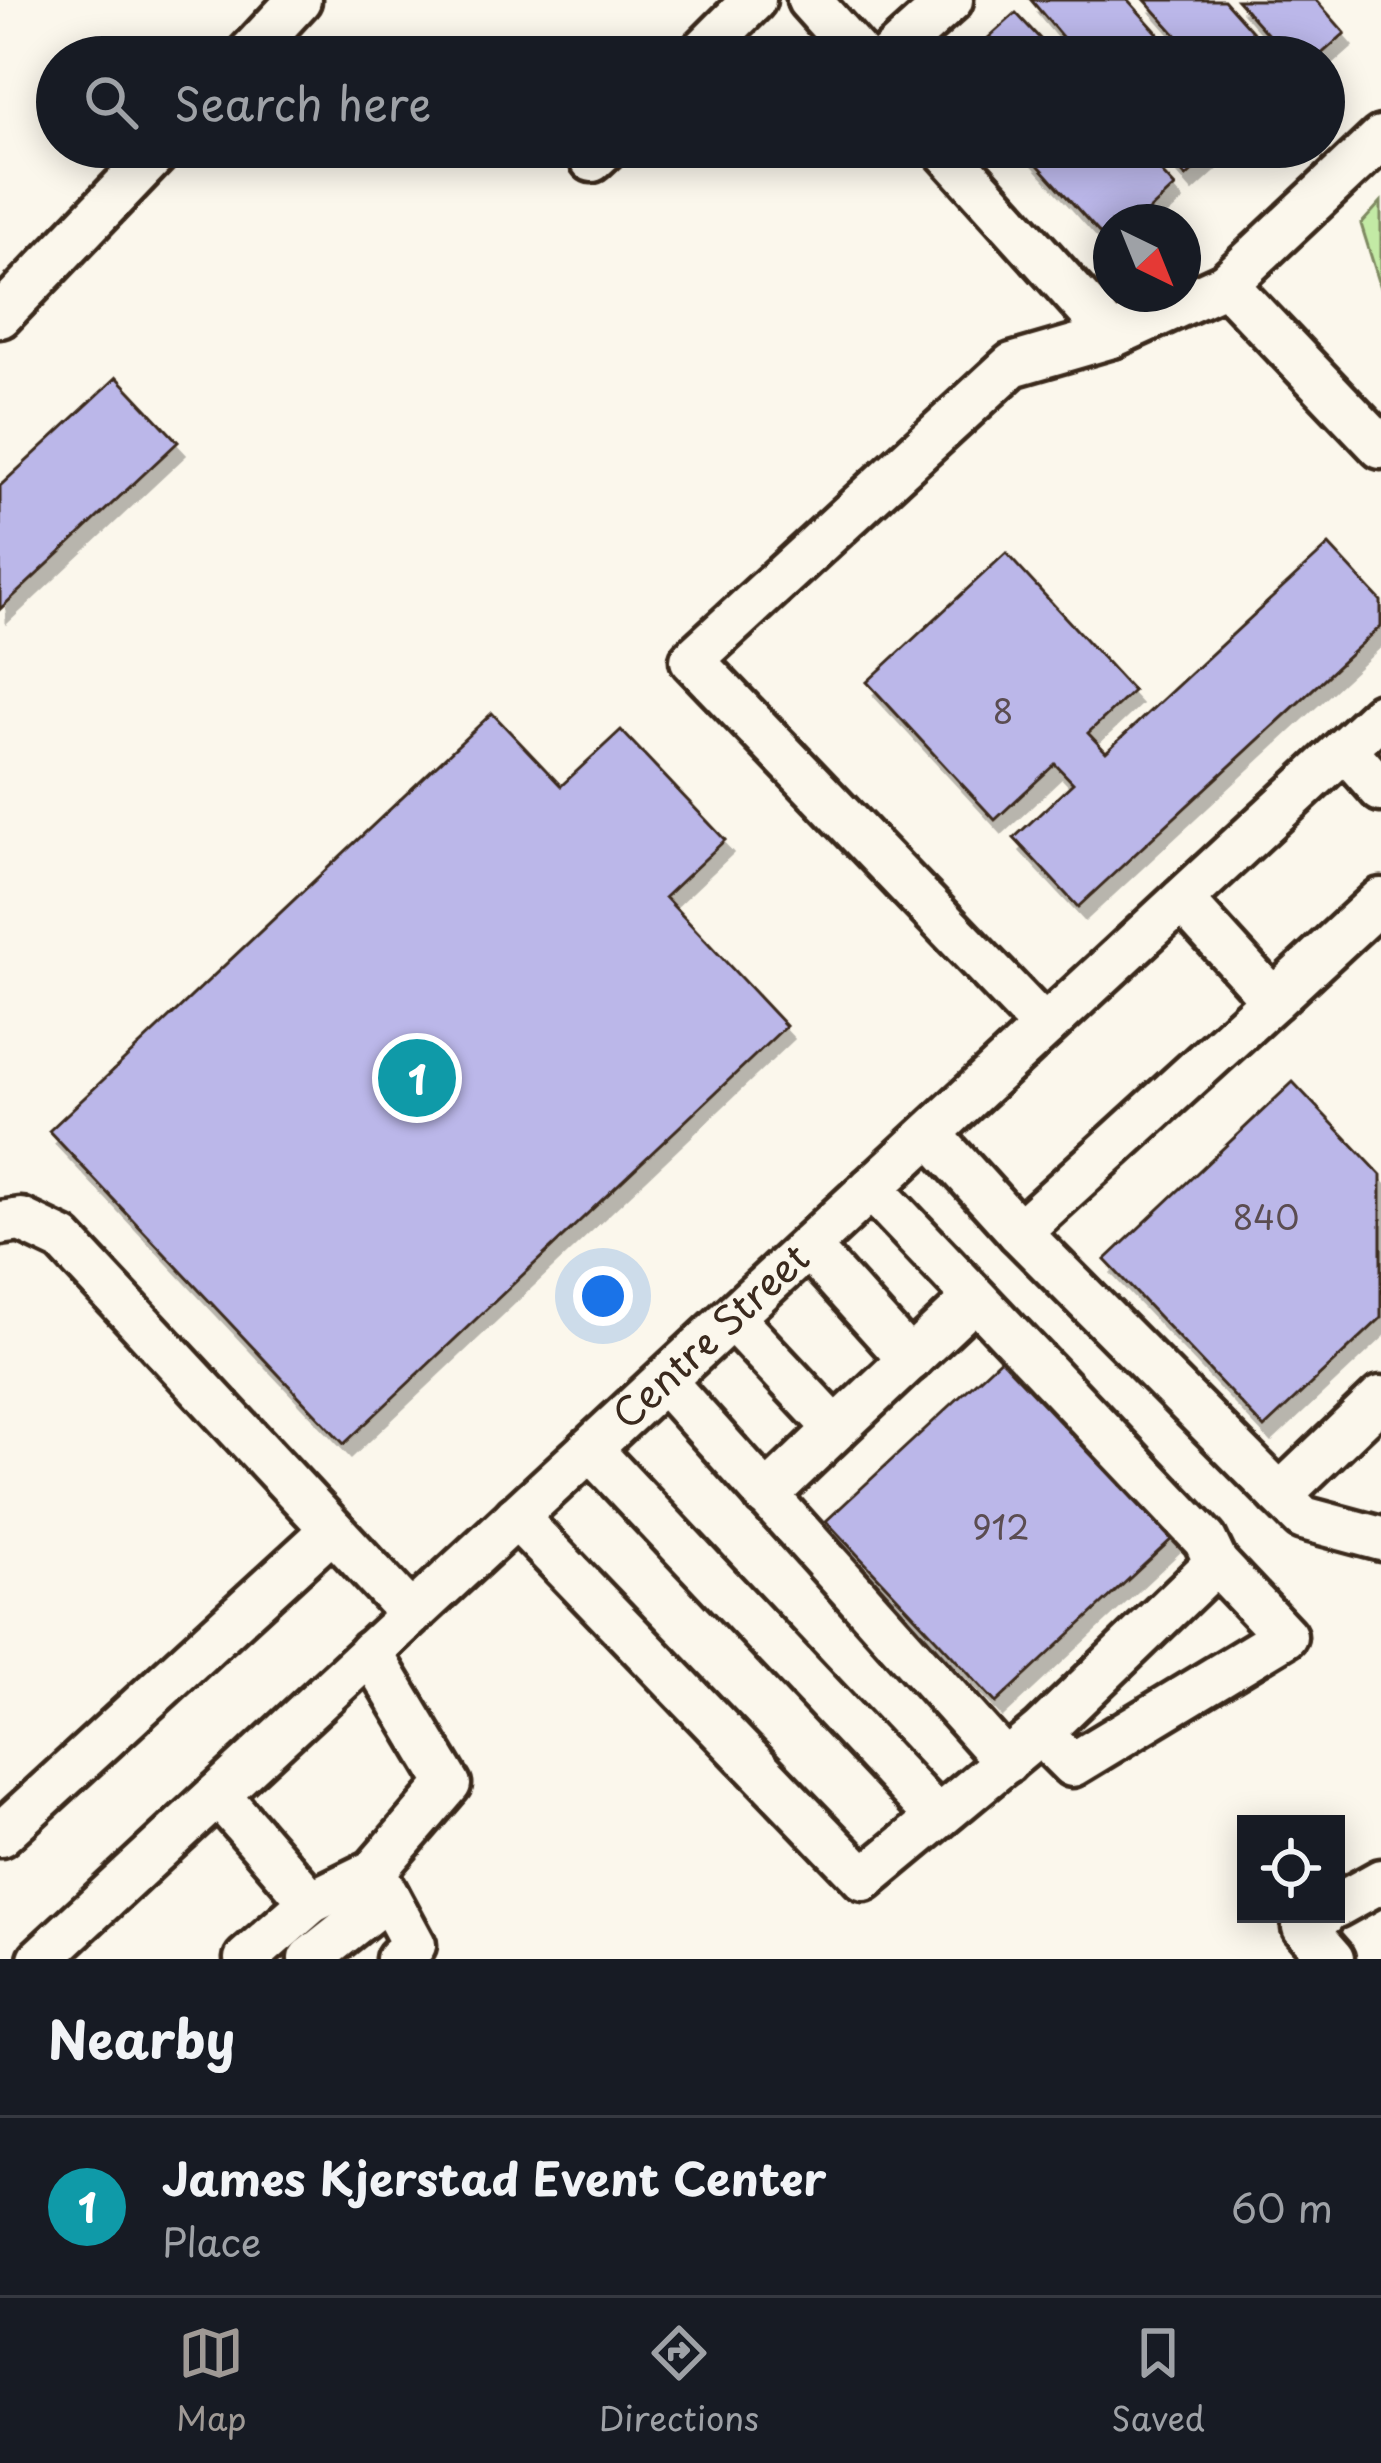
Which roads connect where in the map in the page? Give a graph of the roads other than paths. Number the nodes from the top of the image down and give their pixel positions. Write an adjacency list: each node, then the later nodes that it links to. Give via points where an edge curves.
1 (299, 0): 5 (street)
2 (754, 0): 6 (street)
3 (808, 0): 7 (street)
4 (951, 0): 8 (street)
5 (266, 36)
6 (718, 36)
7 (841, 36)
8 (911, 36)
9 (1381, 138): 12 (street)
10 (142, 168): 13 (street)
11 (961, 168): 14 (street)
12 (1226, 284): 14 (street); 15 (street)
13 (0, 316)
14 (1112, 336): 22 (street, via 1012,365 692,660)
15 (1381, 447)
16 (1381, 715): 17 (street, Centre Street)
17 (1345, 749): 18 (street); 19 (street, Centre Street)
18 (1381, 790)
19 (1182, 900): 21 (street); 22 (street, Centre Street)
20 (1381, 900): 21 (street)
21 (1273, 1000): 26 (street)
22 (1044, 1027): 23 (street, Centre Street)
23 (931, 1135): 24 (street, Centre Street); 26 (street)
24 (871, 1188): 27 (street, Centre Street); 28 (street)
25 (0, 1223): 38 (street, via 21,1220 63,1240)
26 (1019, 1232): 35 (street)
27 (808, 1247): 29 (street, Centre Street); 30 (street)
28 (974, 1299): 30 (street); 40 (street, via 1205,1540)
29 (732, 1318): 31 (street, Centre Street); 33 (street)
30 (910, 1360): 33 (street)
31 (664, 1381): 34 (street, Centre Street); 36 (street)
32 (1381, 1398): 35 (street)
33 (836, 1429): 36 (street)
34 (590, 1450): 37 (street, Centre Street); 46 (street)
35 (1280, 1495): 39 (street, via 1303,1518)
36 (766, 1496): 44 (street)
37 (516, 1517): 41 (street, Centre Street); 46 (street, via 864,1879)
38 (332, 1529): 41 (street); 47 (street)
39 (1381, 1539)
40 (1216, 1564): 43 (street); 43 (street, via 1286,1636 1072,1765)
41 (411, 1614): 42 (street, Centre Street)
42 (370, 1652): 45 (street, Centre Street); 51 (street, via 449,1784)
43 (1040, 1732): 44 (street)
44 (1006, 1762): 46 (street)
45 (218, 1794): 50 (street); 53 (street, Centre Street)
46 (938, 1817)
47 (0, 1835)
48 (1380, 1882): 49 (street)
49 (1345, 1901)
50 (311, 1902): 51 (street); 54 (street)
51 (390, 1912): 55 (street); 56 (street)
52 (1310, 1923): 57 (street, via 1304,1927)
53 (40, 1959)
54 (246, 1959)
55 (310, 1959)
56 (353, 1959)
57 (1332, 1959)

